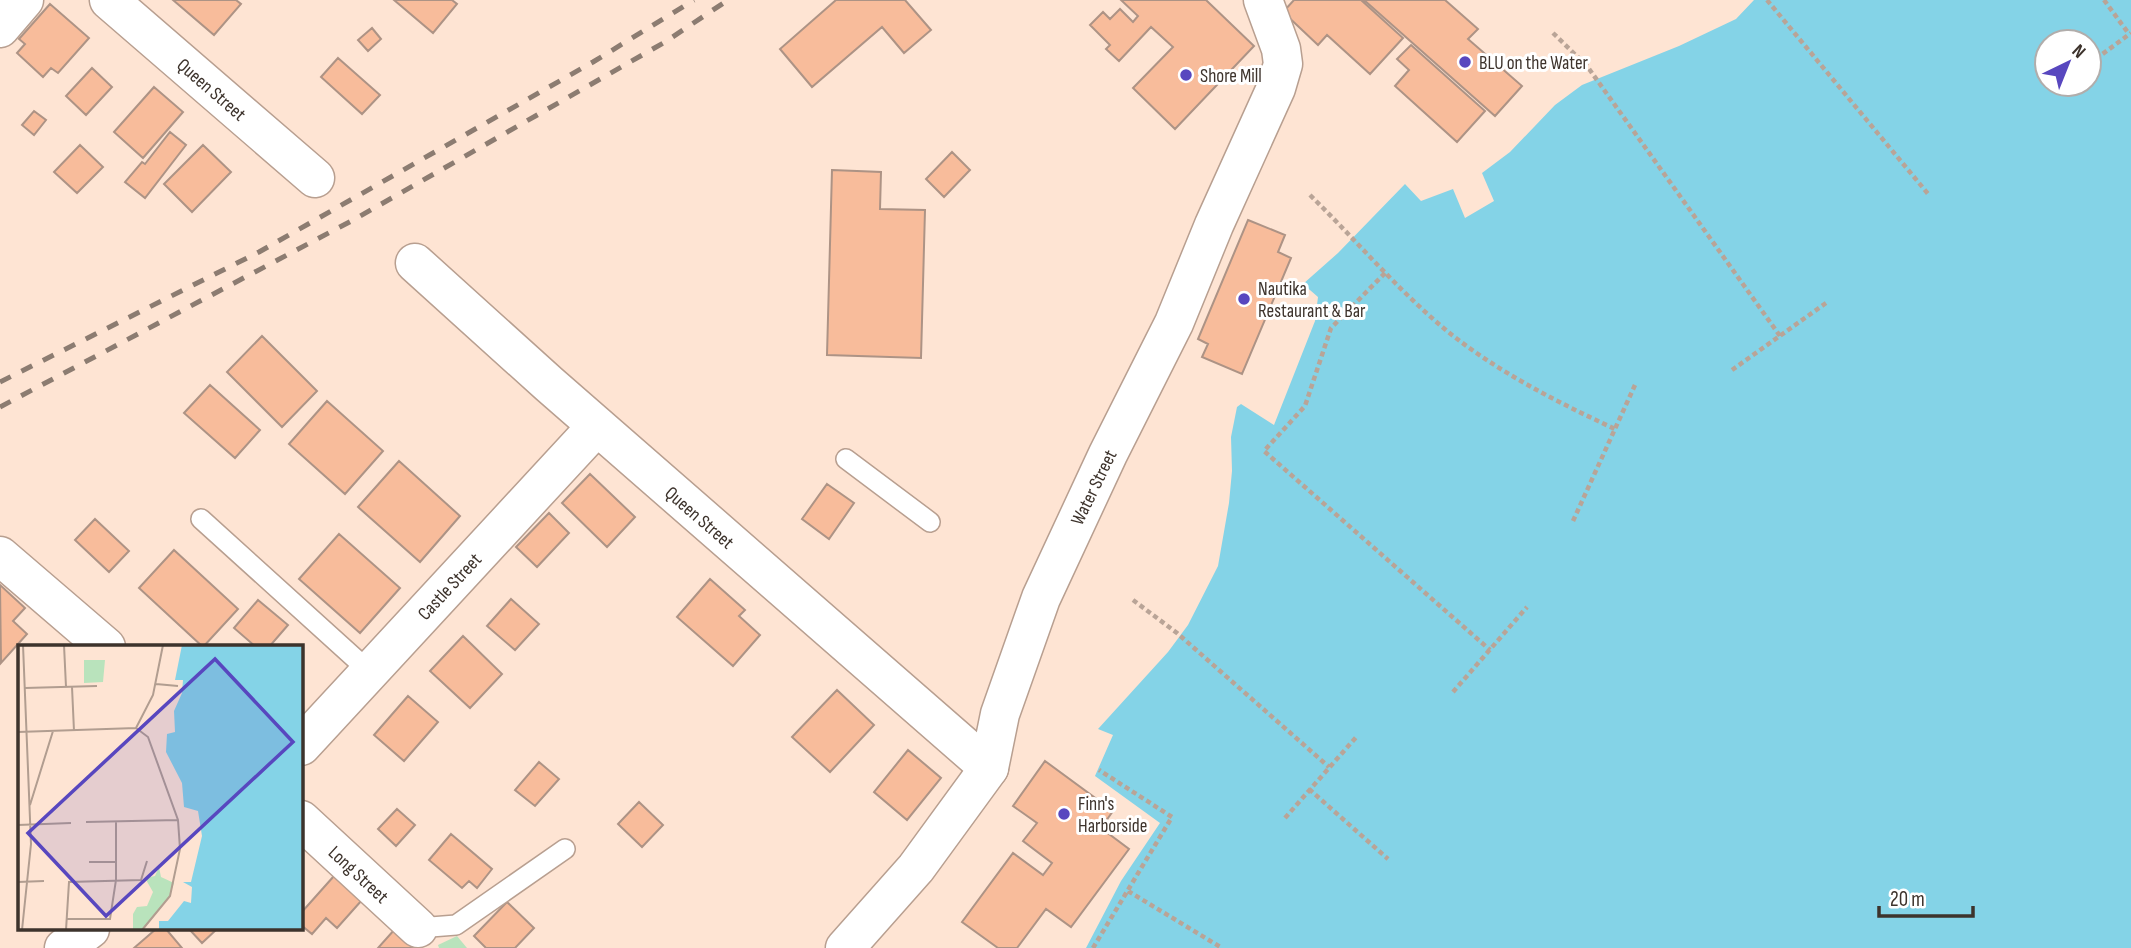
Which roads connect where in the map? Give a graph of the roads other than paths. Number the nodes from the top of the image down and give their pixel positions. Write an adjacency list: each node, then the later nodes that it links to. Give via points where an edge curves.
1 (24, 0): 4 (street)
2 (108, 0): 5 (street, Queen Street)
3 (1263, 0): 15 (street, Water Street, via 1281,49 1283,64 1276,88 1174,323 1041,598 1000,714)
4 (0, 28)
5 (315, 178)
6 (415, 263): 7 (street, Queen Street)
7 (597, 426): 13 (street, Castle Street); 15 (street, Queen Street)
8 (846, 459): 10 (lane)
9 (201, 519): 13 (lane)
10 (929, 522)
11 (0, 556): 12 (street)
12 (104, 645)
13 (370, 672): 14 (street, Castle Street)
14 (303, 744)
15 (989, 768): 21 (street, Water Street, via 916,868)
16 (303, 822): 18 (street, Long Street)
17 (565, 849): 18 (lane, via 456,925)
18 (418, 928)
19 (89, 930): 20 (street)
20 (64, 948)
21 (845, 948)

